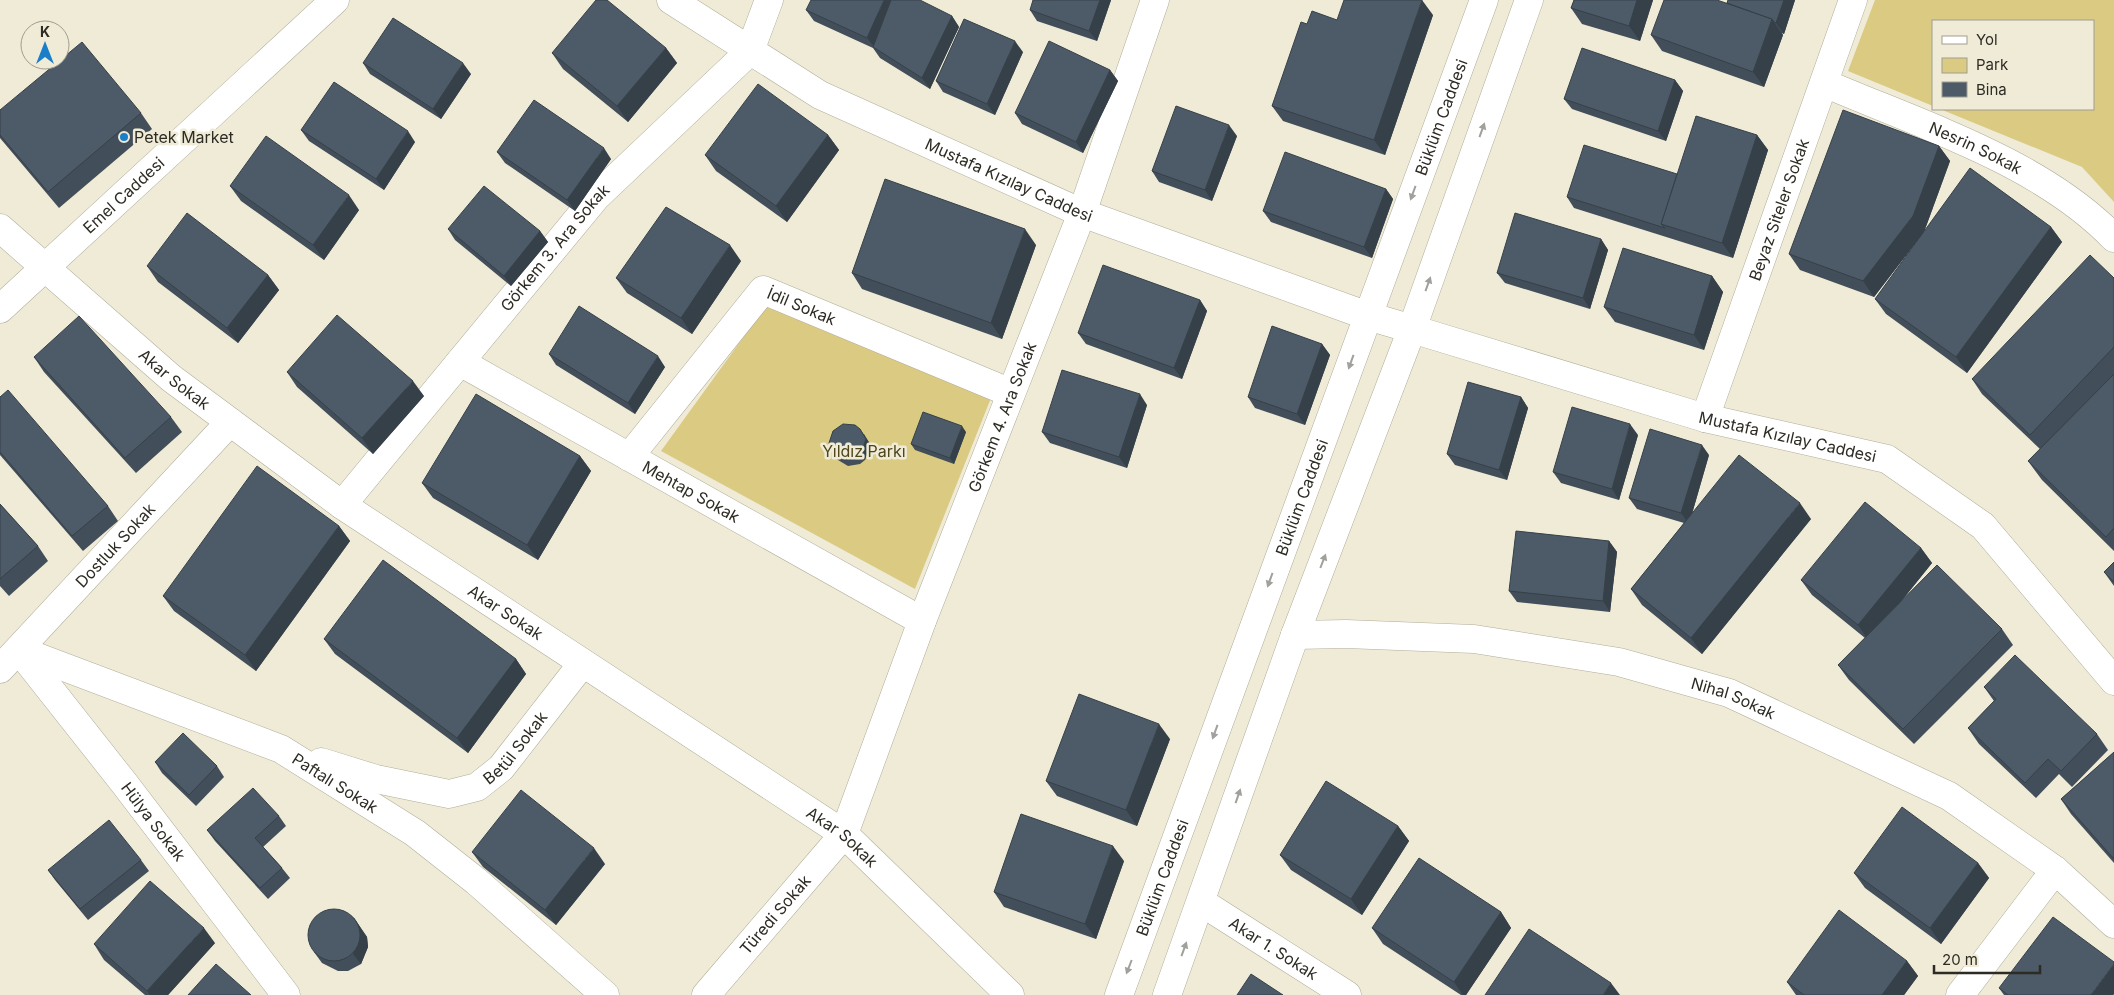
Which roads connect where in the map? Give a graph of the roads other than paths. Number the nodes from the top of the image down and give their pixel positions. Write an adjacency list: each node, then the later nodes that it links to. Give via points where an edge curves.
1 (335, 0): 13 (street, Emel Caddesi)
2 (670, 0): 8 (street, Mustafa Kızılay Caddesi)
3 (769, 0): 8 (street, Görkem 3. Ara Sokak)
4 (1155, 0): 10 (street, Görkem 4. Ara Sokak)
5 (1484, 0): 15 (street, Büklüm Caddesi, one-way to 15)
6 (1529, 0): 16 (street, one-way to 6)
7 (1853, 0): 9 (street, Beyaz Siteler Sokak)
8 (750, 51): 10 (street, Mustafa Kızılay Caddesi, via 820,94); 17 (street, Görkem 3. Ara Sokak, via 596,197)
9 (1824, 83): 12 (street, Nesrin Sokak, via 2004,160 2055,190); 19 (street, Beyaz Siteler Sokak)
10 (1082, 214): 15 (street, Mustafa Kızılay Caddesi); 18 (street, Görkem 4. Ara Sokak)
11 (0, 228): 13 (street, Akar Sokak)
12 (2114, 238)
13 (45, 267): 14 (street, Emel Caddesi); 20 (street, Akar Sokak, via 171,378)
14 (0, 309)
15 (1368, 316): 16 (street, Mustafa Kızılay Caddesi); 37 (street, Büklüm Caddesi, one-way to 37)
16 (1412, 329): 19 (street, Mustafa Kızılay Caddesi); 24 (street, one-way to 16)
17 (460, 362): 21 (street, Mehtap Sokak); 22 (street, Görkem 3. Ara Sokak)
18 (1011, 393): 21 (street, İdil Sokak, via 763,290); 23 (street, Görkem 4. Ara Sokak)
19 (1705, 418): 27 (street, Mustafa Kızılay Caddesi, via 1887,459 1983,526)
20 (230, 422): 22 (street, Akar Sokak); 25 (street, Dostluk Sokak)
21 (629, 457): 23 (street, Mehtap Sokak)
22 (342, 505): 26 (street, Akar Sokak)
23 (922, 621): 29 (street, Görkem 4. Ara Sokak)
24 (1295, 635): 30 (street, Nihal Sokak, via 1474,639 1619,662 1729,693 1949,796); 31 (street, one-way to 24)
25 (9, 660): 28 (street, Paftalı Sokak); 33 (street, Hülya Sokak, via 124,783)
26 (582, 664): 28 (street, Betül Sokak, via 501,768 477,787 449,794 409,787); 29 (street, Akar Sokak)
27 (2114, 682)
28 (281, 749): 34 (street, Paftalı Sokak, via 416,833 476,881)
29 (844, 834): 35 (street, Türedi Sokak); 36 (street, Akar Sokak)
30 (2055, 870): 32 (street, Nihal Sokak); 40 (street)
31 (1201, 902): 38 (street, one-way to 31); 39 (street, Akar 1. Sokak)
32 (2114, 924)
33 (286, 995)
34 (605, 995)
35 (706, 995)
36 (1010, 995)
37 (1119, 995)
38 (1166, 995)
39 (1347, 995)
40 (1960, 995)

